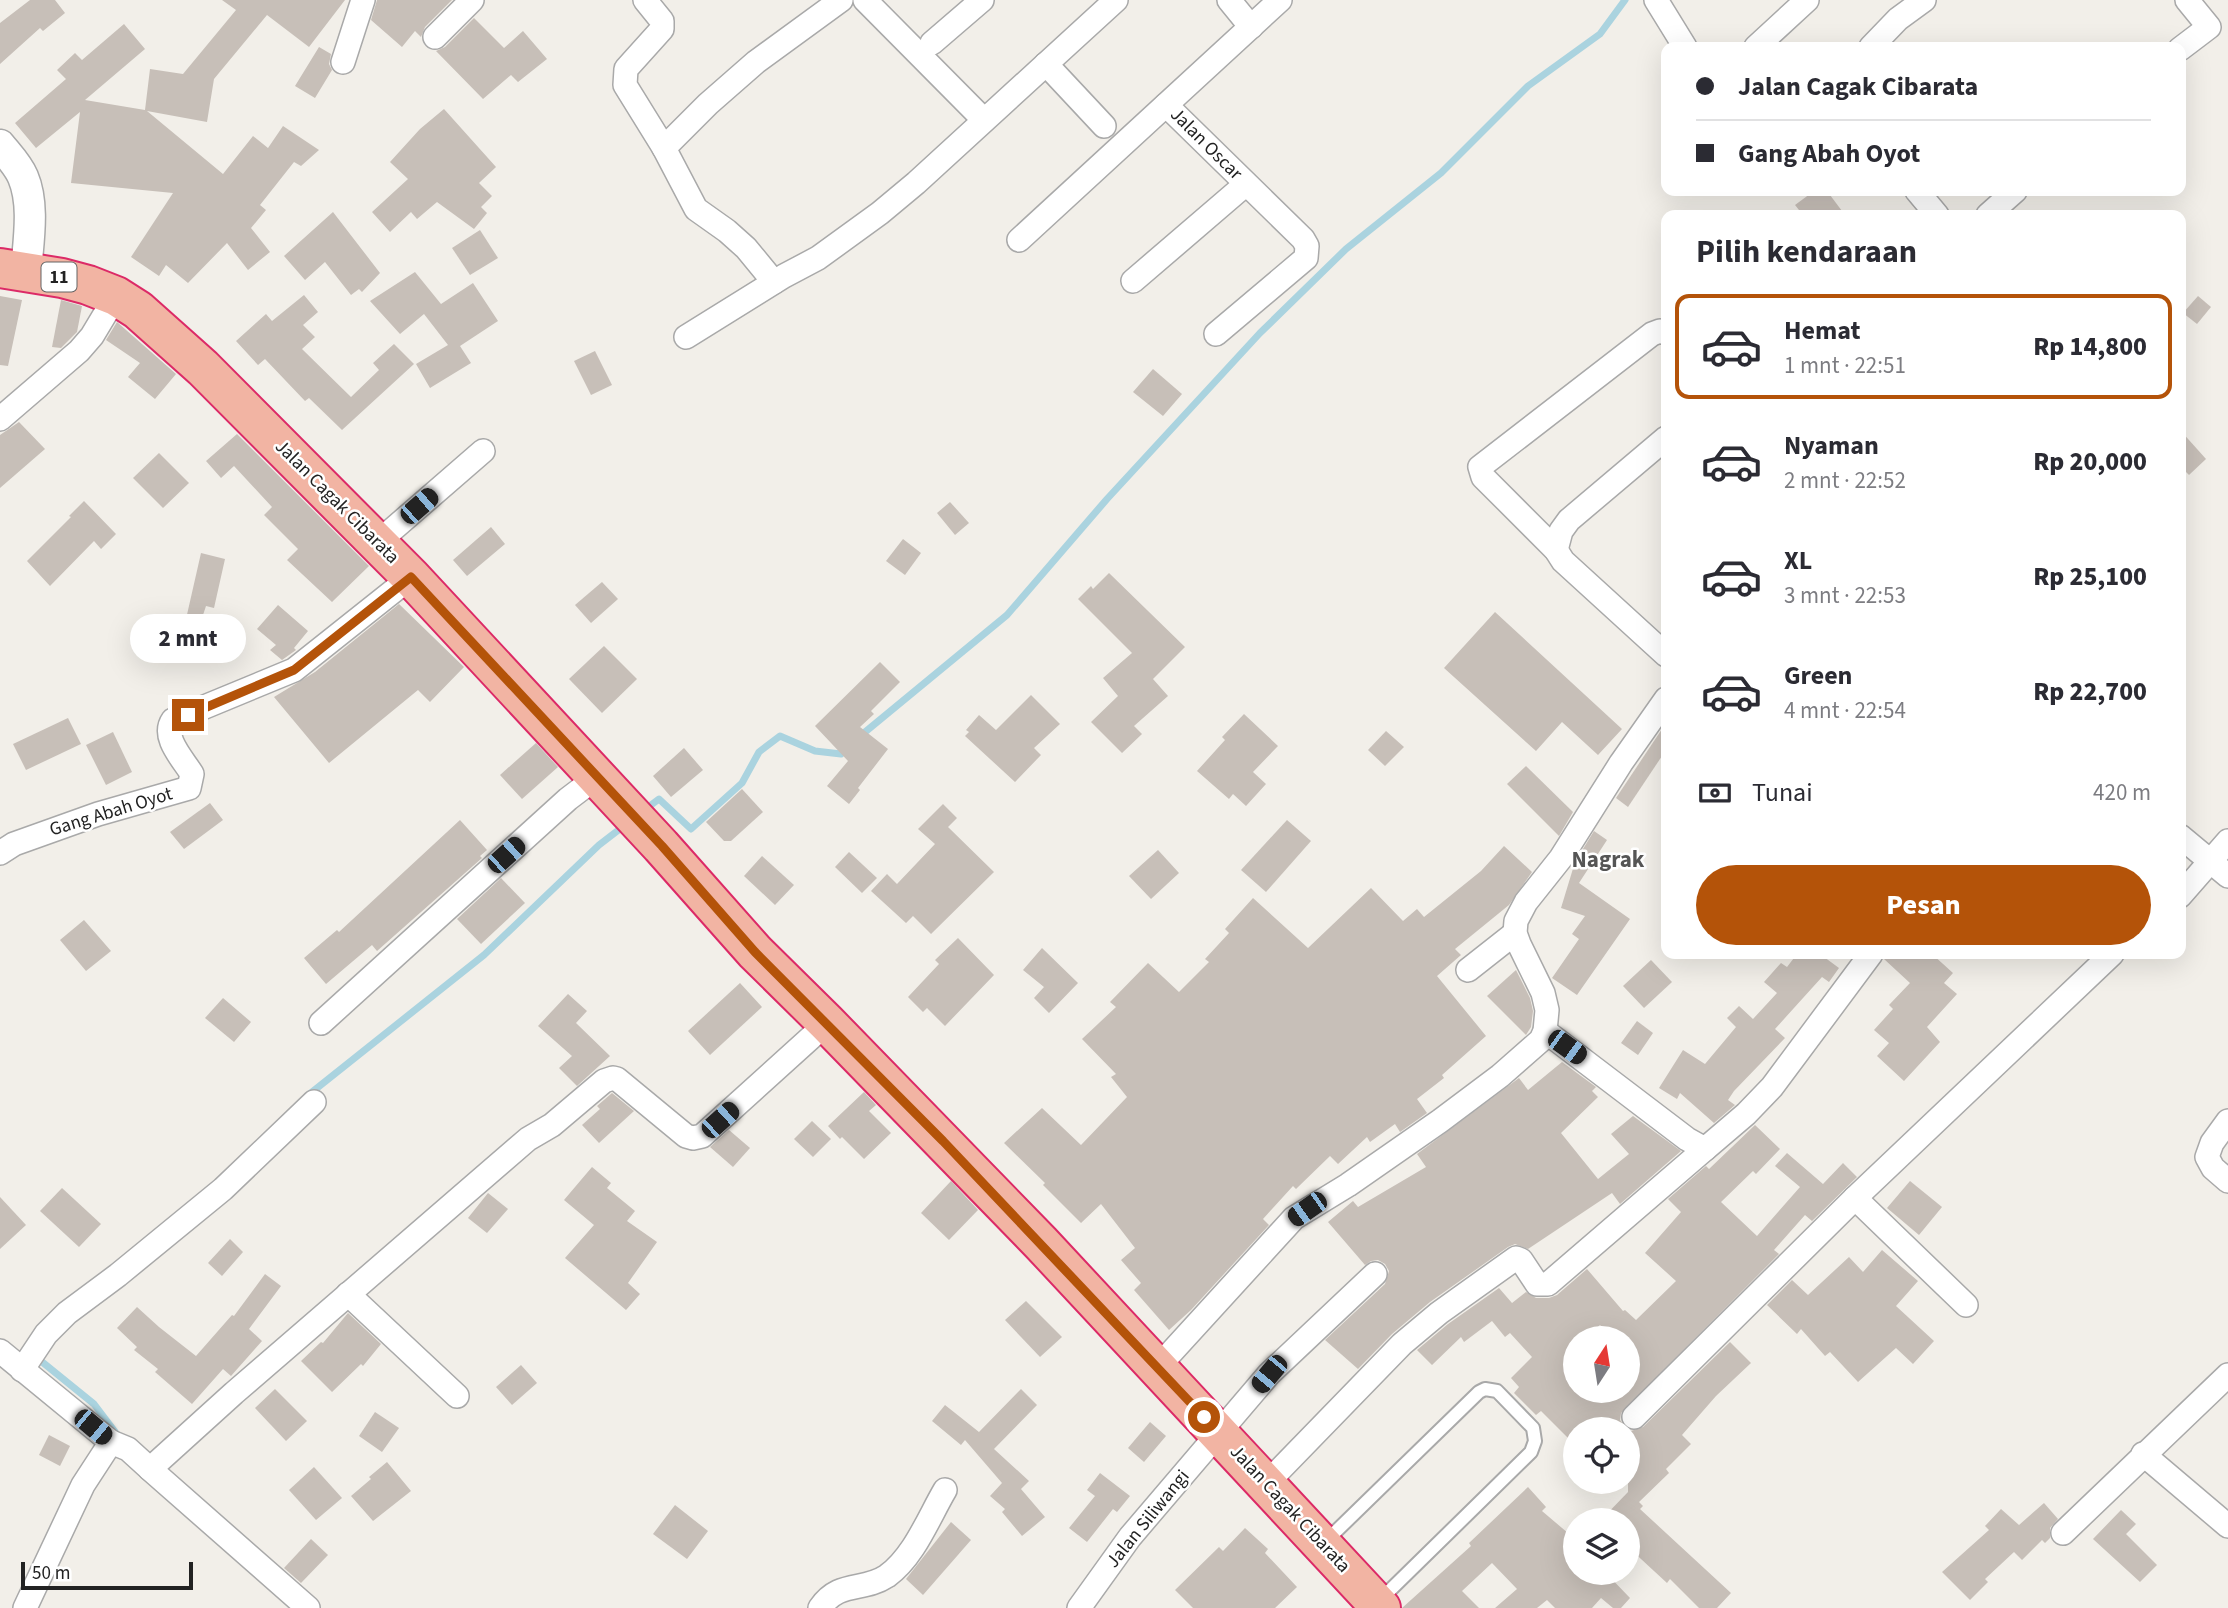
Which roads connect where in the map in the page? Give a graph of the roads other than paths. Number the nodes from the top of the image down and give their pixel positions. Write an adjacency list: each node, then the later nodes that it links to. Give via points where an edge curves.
1 (363, 0): 22 (street)
2 (472, 0): 16 (street)
3 (645, 0): 28 (street, via 662,21 662,29 626,69 624,81)
4 (841, 0): 28 (street, via 756,62)
5 (865, 0): 25 (street)
6 (982, 0): 20 (street)
7 (1116, 0): 23 (street)
8 (1229, 0): 15 (street)
9 (1280, 0): 15 (street)
10 (1656, 0): 17 (street)
11 (1807, 0): 18 (street)
12 (1924, 0): 19 (street)
13 (2187, 0): 14 (street)
14 (2221, 24): 21 (street)
15 (1251, 27): 24 (street)
16 (435, 37)
17 (1682, 42)
18 (1761, 42)
19 (1876, 42)
20 (932, 43)
21 (2186, 44)
22 (343, 62)
23 (1046, 64): 25 (street); 26 (street)
24 (1166, 105): 29 (street, Jalan Oscar); 34 (street)
25 (984, 120): 37 (street, via 880,213 818,258)
26 (1104, 126)
27 (0, 145): 35 (street, via 26,186 29,216)
28 (664, 148): 37 (street, via 696,209 746,248)
29 (1246, 184): 36 (street); 40 (street, Jalan Oscar, via 1303,239 1306,258)
30 (1920, 196): 32 (street)
31 (2009, 196): 33 (street)
32 (1933, 210)
33 (1994, 210)
34 (1019, 240)
35 (13, 270): 38 (highway, 11, via 88,285)
36 (1133, 281)
37 (774, 282): 41 (street)
38 (116, 296): 42 (street, via 79,351); 45 (highway, Jalan Cagak Cibarata / 11, via 203,368)
39 (1661, 331): 46 (street, via 1480,467 1483,477)
40 (1216, 334)
41 (686, 337)
42 (0, 419)
43 (1661, 442): 46 (street, via 1569,520)
44 (483, 452): 45 (street)
45 (377, 543): 47 (highway, Jalan Cagak Cibarata / 11)
46 (1556, 550): 48 (street)
47 (411, 577): 50 (highway, Jalan Cagak Cibarata / 11); 53 (street, Gang Abah Oyot, via 294,670 173,720 169,736 192,774 189,788 98,814)
48 (1661, 650)
49 (1661, 706): 56 (street, via 1561,858 1525,902)
50 (597, 777): 60 (street); 61 (highway, Jalan Cagak Cibarata / 11, via 755,952)
51 (2186, 841): 54 (street)
52 (2228, 841): 54 (street)
53 (7, 849)
54 (2220, 869): 55 (street)
55 (2186, 892)
56 (1516, 933): 59 (street); 62 (street, via 1543,993)
57 (1867, 959): 65 (street, via 1772,1087)
58 (2107, 959): 67 (street)
59 (1468, 970)
60 (321, 1023)
61 (827, 1023): 69 (street, via 698,1138 686,1136 617,1079 608,1079 528,1139); 72 (highway, Jalan Cagak Cibarata / 11)
62 (1545, 1031): 65 (street); 72 (street, via 1534,1048 1500,1076 1294,1218)
63 (314, 1102): 73 (street, via 223,1189 67,1313)
64 (2228, 1121): 66 (street, via 2207,1157)
65 (1705, 1149): 81 (street, via 1548,1284 1538,1285 1516,1258 1438,1313)
66 (2228, 1181)
67 (1855, 1198): 70 (street); 76 (street)
68 (1375, 1273): 77 (street, Jalan Siliwangi, via 1269,1374)
69 (348, 1294): 75 (street); 80 (street)
70 (1966, 1305)
71 (0, 1351): 73 (street)
72 (1157, 1368): 77 (highway, Jalan Cagak Cibarata / 11)
73 (22, 1370): 78 (street)
74 (2228, 1375): 79 (street)
75 (457, 1396)
76 (1634, 1417)
77 (1220, 1433): 81 (highway, Jalan Cagak Cibarata / 11); 90 (street, Jalan Siliwangi, via 1130,1537)
78 (111, 1442): 80 (street, via 128,1449); 87 (street, via 83,1485)
79 (2143, 1454): 83 (street); 84 (street)
80 (150, 1469): 88 (street)
81 (1266, 1484): 85 (highway, Jalan Cagak Cibarata / 11)
82 (945, 1490): 89 (street, via 891,1572 872,1583 837,1591)
83 (2228, 1526)
84 (2063, 1533)
85 (1323, 1545): 86 (highway, Jalan Cagak Cibarata / 11); 86 (lane, via 1479,1392 1497,1391 1533,1427 1531,1452)
86 (1379, 1606)
87 (25, 1608)
88 (308, 1608)
89 (820, 1608)
90 (1079, 1608)

